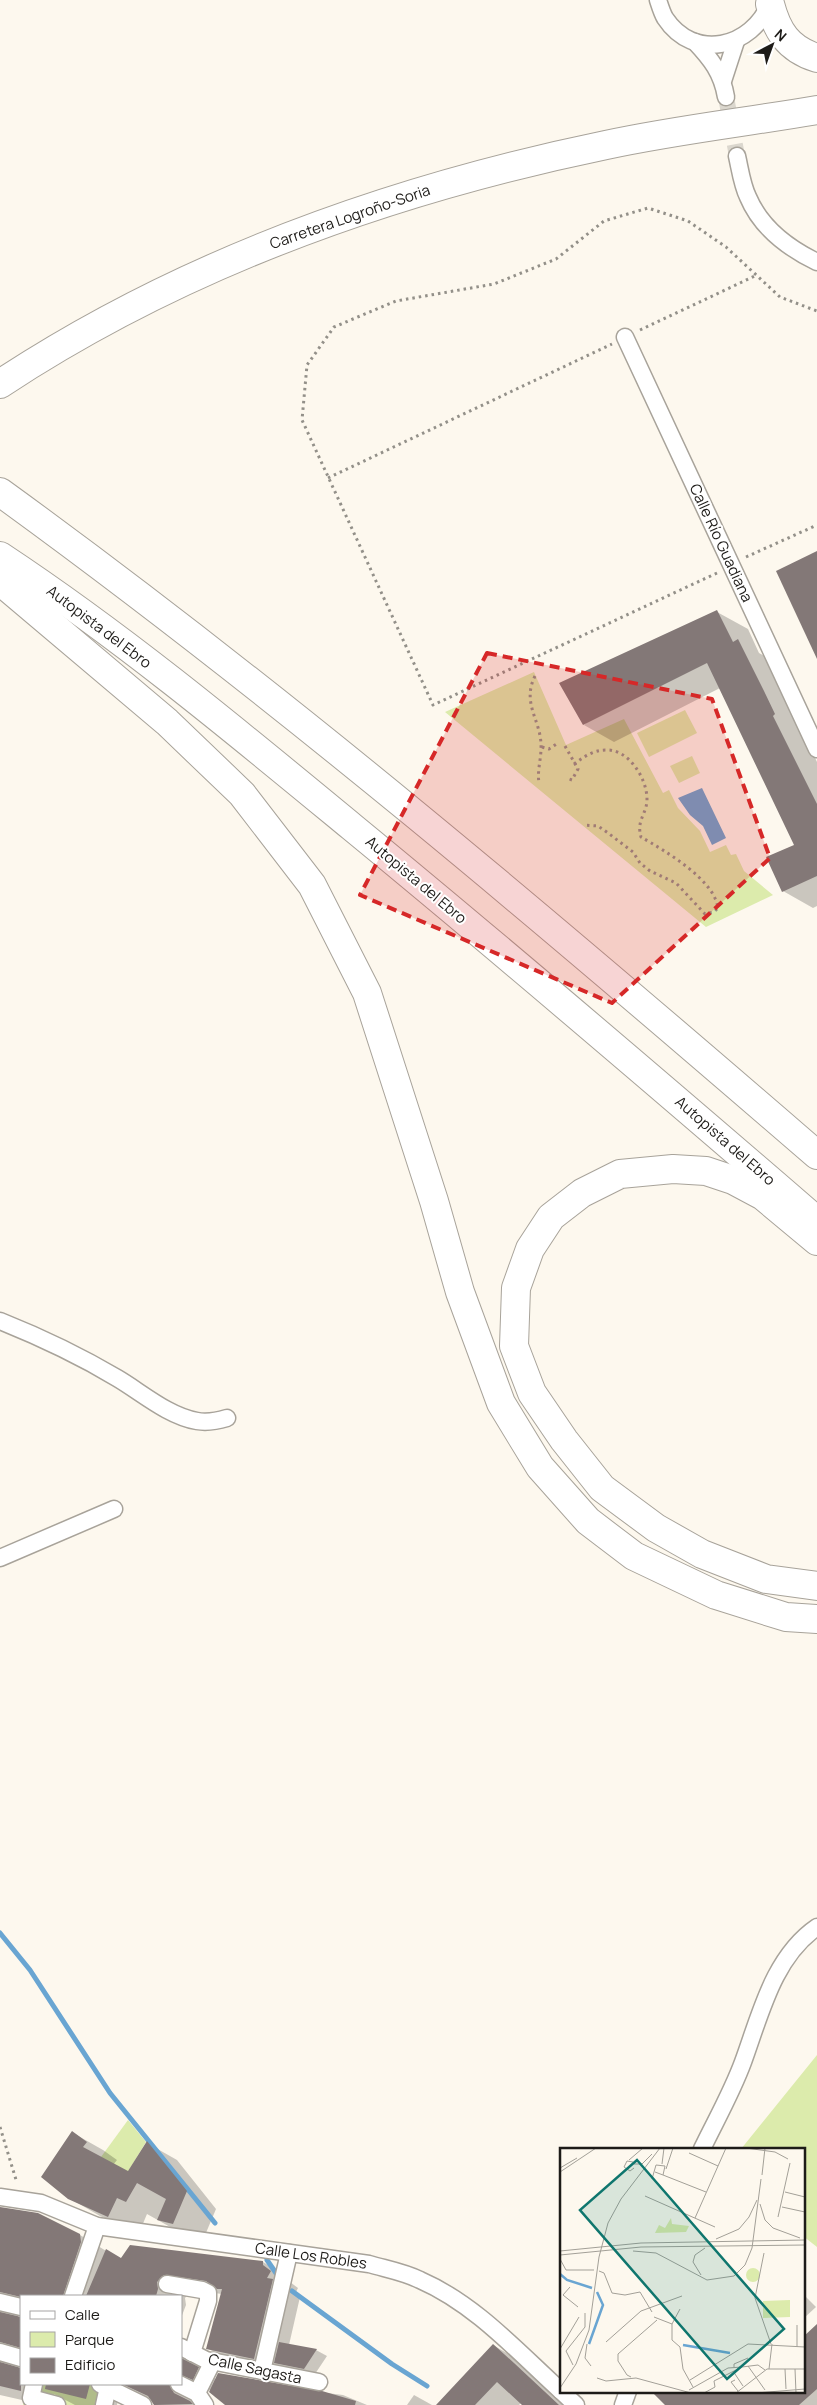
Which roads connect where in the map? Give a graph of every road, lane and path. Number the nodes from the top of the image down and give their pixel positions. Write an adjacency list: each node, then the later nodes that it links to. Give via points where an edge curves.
1 (658, 0): 4 (street, via 665,18 678,32)
2 (770, 2): 3 (street, via 762,20 749,34); 5 (highway, via 778,30 789,43)
3 (736, 41): 4 (street, via 714,45); 4 (street, via 725,89 709,56)
4 (695, 42)
5 (817, 58)
6 (817, 110): 12 (highway, Carretera Logroño-Soria, via 606,145 409,193 281,239 141,303)
7 (737, 156): 8 (street, via 748,197 761,219 778,239)
8 (813, 257)
9 (757, 275): 10 (path, via 780,297); 11 (path); 13 (path, via 726,247 688,221 648,208 604,220 556,259 494,284 396,302 334,327 307,365 302,420)
10 (817, 312)
11 (625, 338): 13 (path); 16 (street, Calle Río Guadiana)
12 (0, 384)
13 (328, 478): 16 (path, via 433,705 720,571 715,561)
14 (0, 492): 20 (highway)
15 (817, 526): 16 (path, via 746,558 742,548)
16 (727, 555): 24 (street, Calle Río Guadiana)
17 (0, 556): 31 (highway, Autopista del Ebro, via 58,595 245,739 540,983)
18 (0, 581): 38 (highway, via 167,722 235,787 312,885 367,992 460,1292 501,1402 540,1467 588,1521 634,1556 716,1596 786,1617)
19 (536, 676): 23 (path, via 529,691 529,700)
20 (263, 690): 29 (highway, via 369,759 419,797); 30 (highway, via 527,906)
21 (558, 743): 23 (path, via 549,749)
22 (565, 746): 25 (path)
23 (542, 747): 27 (path)
24 (817, 749)
25 (574, 764): 26 (path, via 578,769 572,780); 28 (path, via 595,751 608,749 631,761 646,791 647,802 638,828 641,837 699,876 717,901 718,908 705,914 676,883 650,871 633,852 608,833 598,826)
26 (569, 779)
27 (539, 784)
28 (582, 825)
29 (817, 1134)
30 (817, 1155)
31 (817, 1221)
32 (817, 1241): 37 (highway, via 763,1196 724,1177 706,1171 673,1169 620,1174 582,1193 551,1217 530,1249 516,1288 514,1346 532,1393 602,1488 656,1528 702,1554 766,1579)
33 (0, 1321): 34 (street, via 106,1372 174,1413 196,1421)
34 (227, 1418)
35 (114, 1508): 36 (street)
36 (0, 1558)
37 (817, 1586)
38 (817, 1619)
39 (817, 1928): 41 (street, via 797,1946 770,1986 743,2062)
40 (0, 2127): 43 (path, via 12,2174)
41 (702, 2148)
42 (0, 2197): 43 (street, Calle Los Robles)
43 (26, 2201): 44 (street, Calle Los Robles, via 41,2203)
44 (97, 2226): 45 (street, Calle Los Robles); 47 (street)
45 (289, 2253): 54 (street); 59 (street, Calle Los Robles, via 369,2264 420,2280 476,2314)
46 (168, 2284): 50 (street, Calle Sagasta, via 208,2293 208,2301)
47 (73, 2295)
48 (0, 2302): 49 (street)
49 (20, 2307)
50 (186, 2350): 53 (street, Calle Sagasta)
51 (0, 2352): 52 (street)
52 (20, 2358)
53 (213, 2362): 54 (street, Calle Sagasta); 62 (street)
54 (262, 2371): 55 (street, Calle Sagasta)
55 (319, 2382)
56 (34, 2385): 63 (street, via 31,2398)
57 (180, 2385): 62 (street)
58 (104, 2386): 64 (street); 65 (street)
59 (560, 2390)
60 (562, 2392): 66 (street, Calle Los Robles)
61 (628, 2392): 67 (street)
62 (201, 2399)
63 (57, 2405)
64 (104, 2405)
65 (143, 2405)
66 (576, 2405)
67 (622, 2405)

